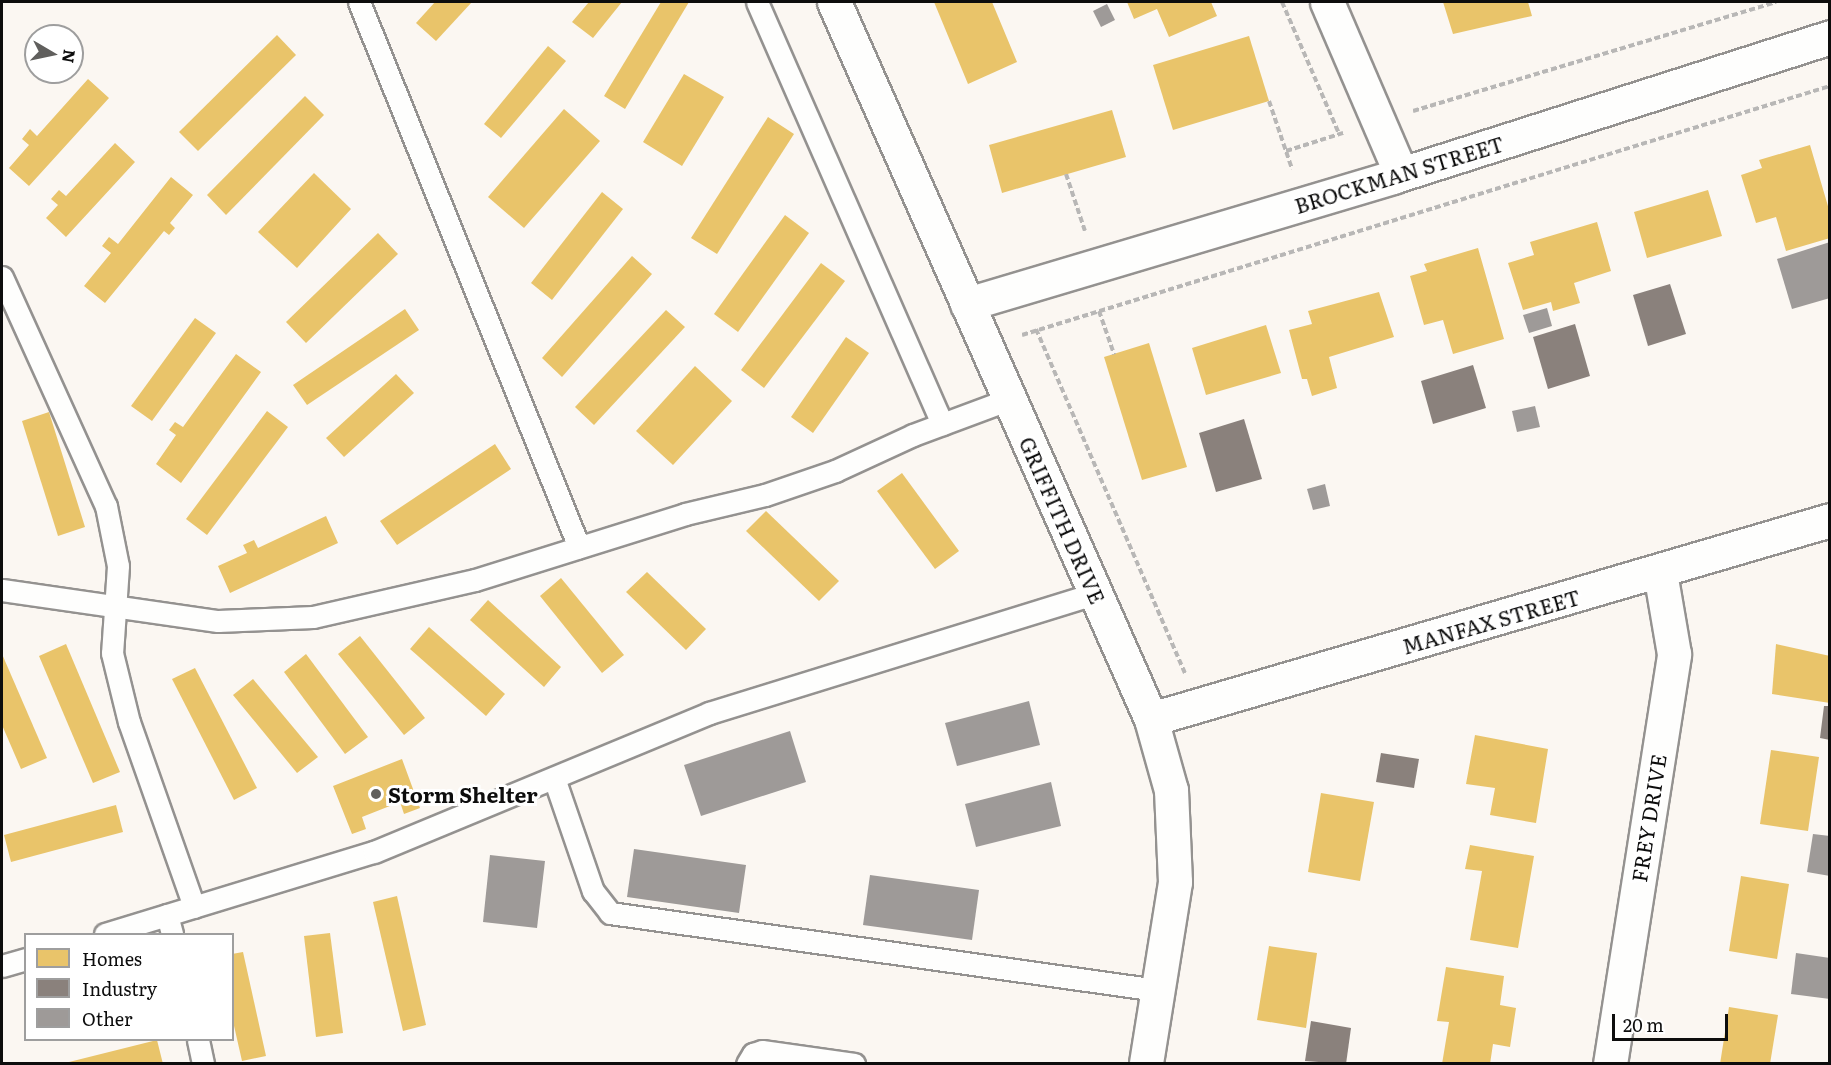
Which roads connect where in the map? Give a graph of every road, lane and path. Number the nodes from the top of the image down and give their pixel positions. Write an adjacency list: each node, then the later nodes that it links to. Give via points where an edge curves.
1 (359, 2): 26 (lane)
2 (757, 2): 24 (lane)
3 (834, 2): 18 (street, GRIFFITH DRIVE)
4 (1282, 2): 11 (path)
5 (1327, 2): 10 (street)
6 (1776, 2): 10 (path)
7 (1830, 37): 14 (street, BROCKMAN STREET)
8 (1830, 86): 19 (path)
9 (1269, 101): 12 (path)
10 (1379, 123): 11 (path); 14 (street)
11 (1339, 134): 12 (path)
12 (1286, 151): 15 (path)
13 (1066, 174): 16 (path)
14 (1401, 174): 15 (street, BROCKMAN STREET)
15 (1302, 204): 16 (street, BROCKMAN STREET)
16 (1096, 265): 18 (street, BROCKMAN STREET)
17 (2, 278): 30 (lane, via 106,506 118,566)
18 (968, 304): 21 (street, GRIFFITH DRIVE)
19 (1099, 311): 20 (path); 22 (path)
20 (1036, 329): 21 (path); 31 (path)
21 (988, 350): 23 (street, GRIFFITH DRIVE)
22 (1114, 354)
23 (1010, 399): 24 (lane); 29 (street, GRIFFITH DRIVE)
24 (942, 424): 26 (lane, via 835,471 775,492)
25 (1830, 520): 27 (street, MANFAX STREET)
26 (579, 548): 30 (lane, via 475,580 313,617 218,621)
27 (1659, 572): 31 (street, MANFAX STREET); 45 (street, FREY DRIVE, via 1674,654)
28 (2, 590): 30 (lane)
29 (1096, 593): 32 (street, GRIFFITH DRIVE); 33 (lane, via 709,713)
30 (116, 606): 34 (lane, via 112,653 129,722)
31 (1200, 705): 32 (street, MANFAX STREET)
32 (1151, 719): 39 (street, GRIFFITH DRIVE, via 1171,790 1175,882)
33 (554, 778): 34 (lane, via 374,852); 39 (lane, via 593,891 610,913)
34 (194, 907): 35 (lane)
35 (170, 925): 36 (lane)
36 (112, 933)
37 (24, 960): 38 (lane)
38 (2, 966)
39 (1157, 990): 44 (street, GRIFFITH DRIVE)
40 (198, 1041): 41 (lane)
41 (203, 1064)
42 (747, 1064): 43 (lane, via 753,1054 762,1051)
43 (854, 1064)
44 (1146, 1064)
45 (1610, 1064)

